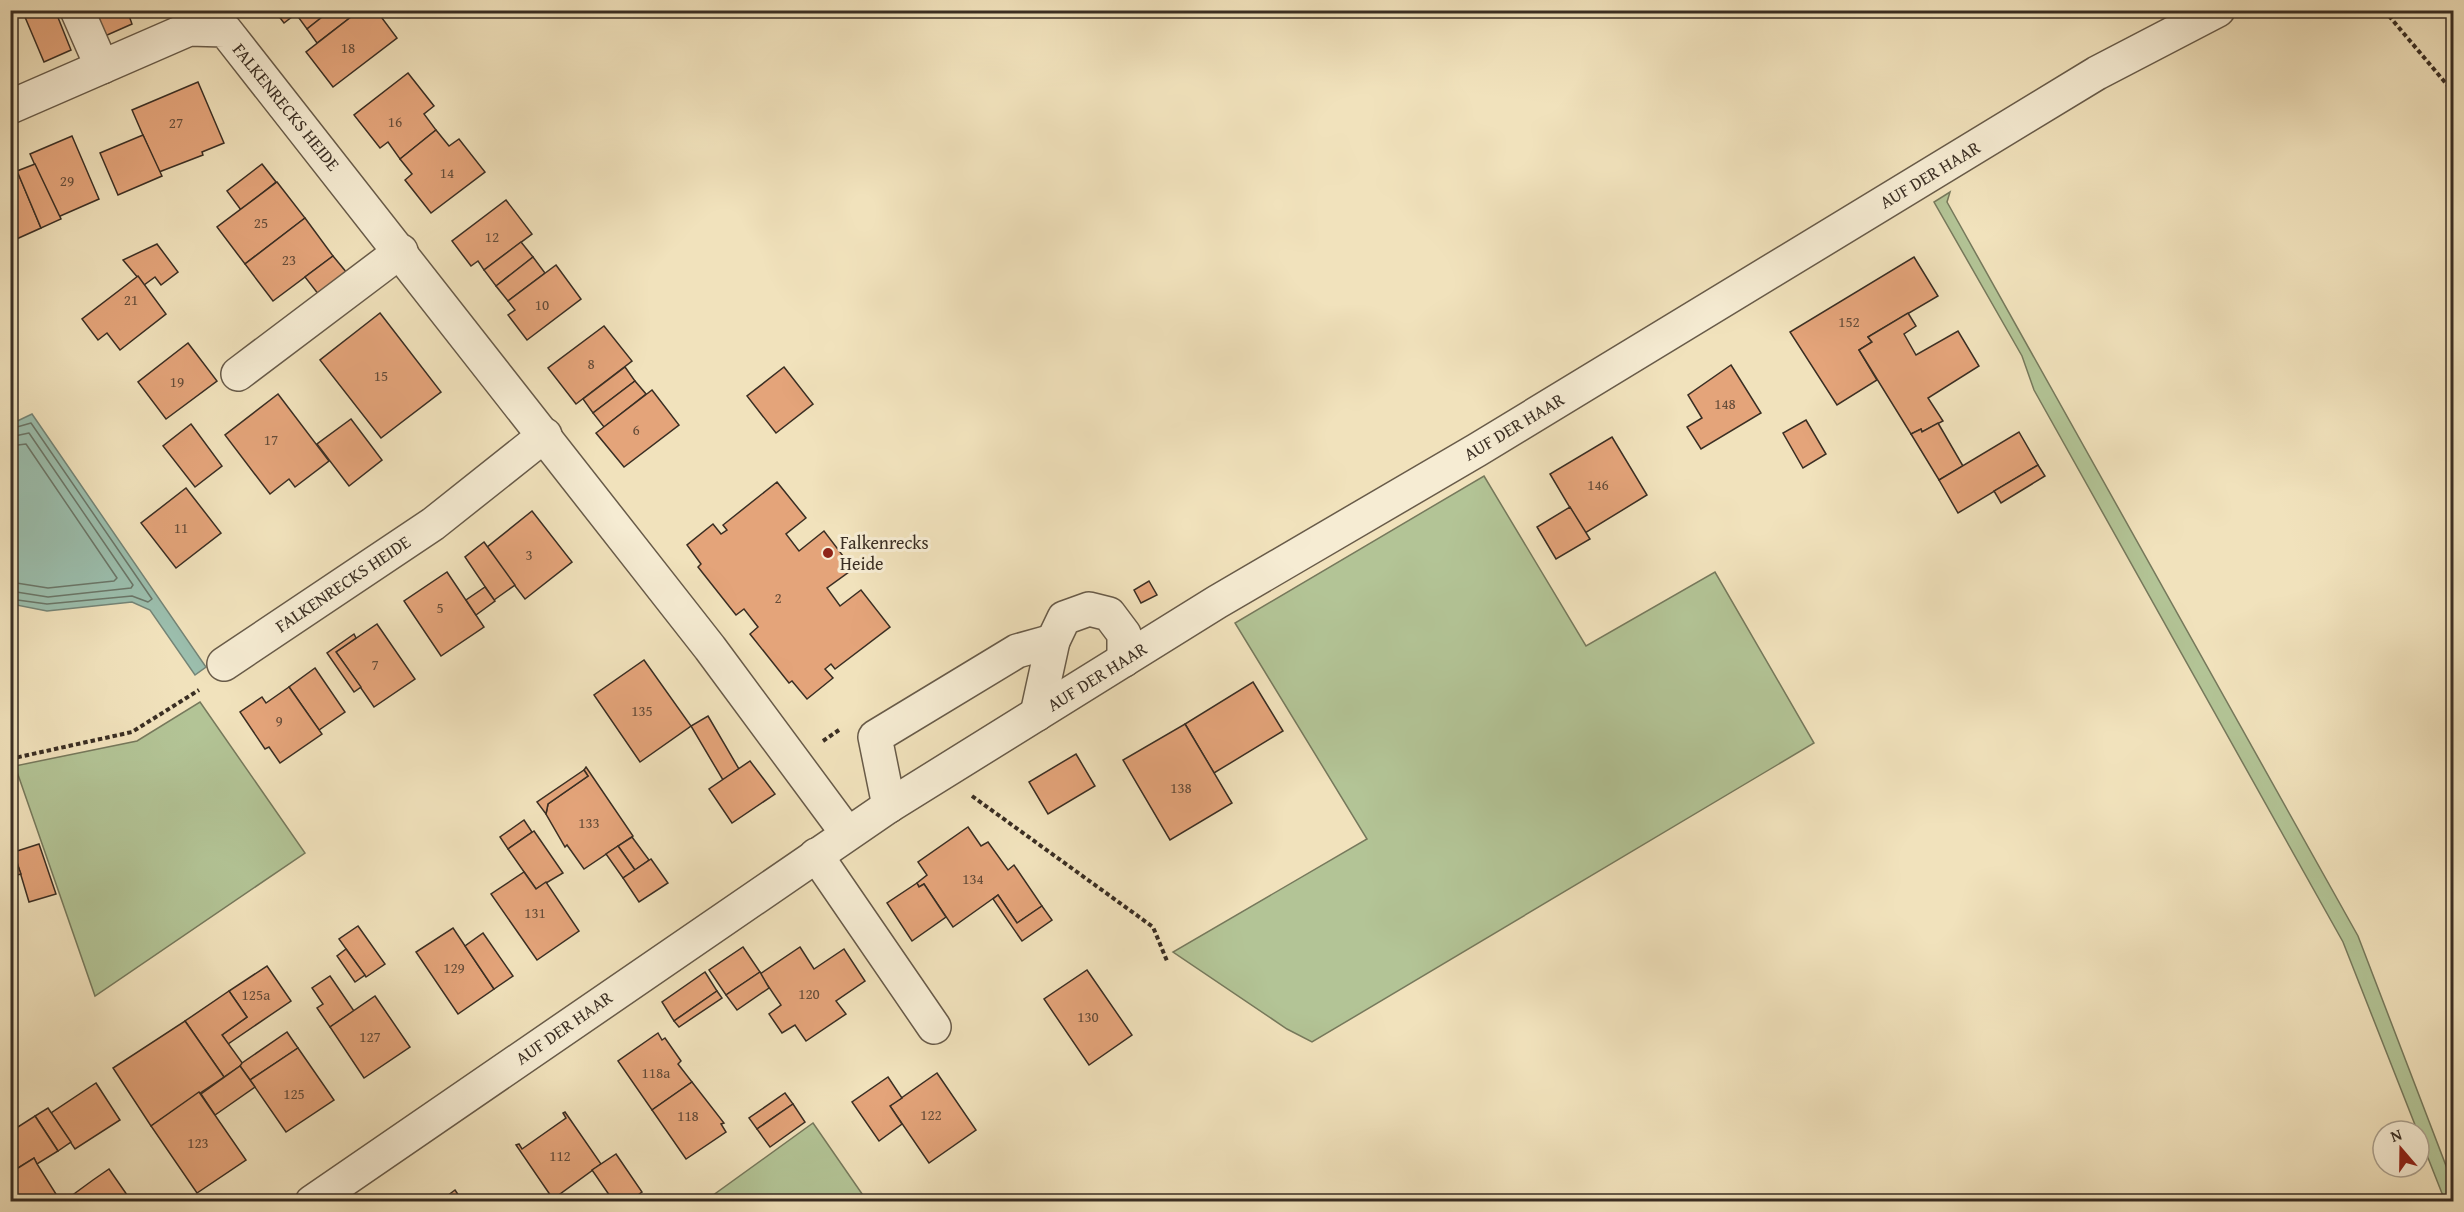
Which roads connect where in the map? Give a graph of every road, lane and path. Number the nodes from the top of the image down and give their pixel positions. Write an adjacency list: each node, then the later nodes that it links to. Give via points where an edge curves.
1 (77, 10): 4 (street)
2 (2218, 10): 11 (street, AUF DER HAAR, via 2097,73)
3 (2384, 10): 5 (path)
4 (102, 67): 6 (street, FALKENRECKS HEIDE); 7 (street, FALKENRECKS HEIDE, via 189,29 225,30)
5 (2454, 93)
6 (10, 107)
7 (401, 251): 8 (street); 9 (street, FALKENRECKS HEIDE)
8 (238, 374)
9 (545, 435): 12 (street, FALKENRECKS HEIDE, via 433,524); 17 (street, FALKENRECKS HEIDE)
10 (1053, 641): 11 (street, via 1064,618 1089,609 1109,614 1124,634); 13 (street); 16 (street, via 1017,651 875,737)
11 (1124, 660): 13 (street, AUF DER HAAR)
12 (224, 664): 14 (path, via 218,678 132,732)
13 (1037, 714): 15 (street, AUF DER HAAR)
14 (10, 759)
15 (946, 770): 16 (street, AUF DER HAAR); 19 (path, via 973,796 1153,927)
16 (889, 806): 17 (street, AUF DER HAAR)
17 (847, 833): 18 (street, AUF DER HAAR)
18 (816, 855): 20 (street); 21 (street, AUF DER HAAR)
19 (1167, 962)
20 (934, 1027)
21 (312, 1202)

